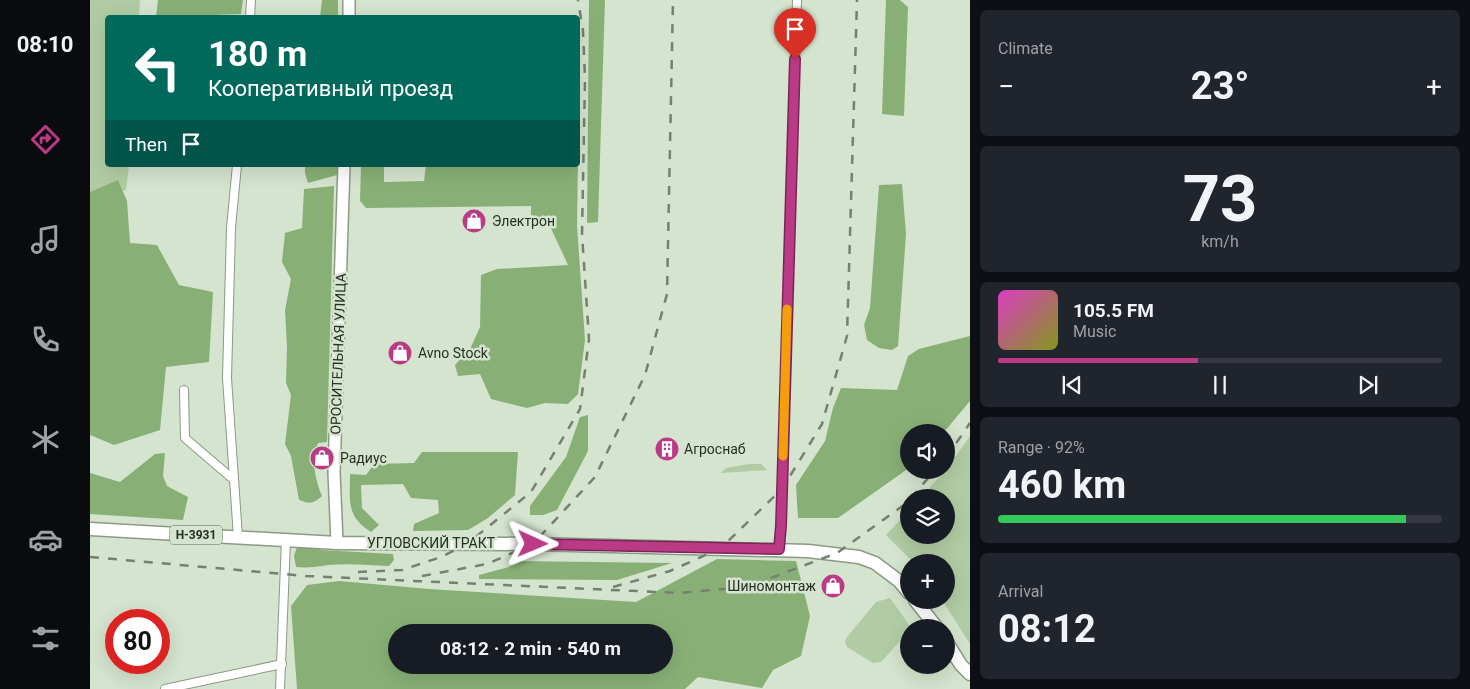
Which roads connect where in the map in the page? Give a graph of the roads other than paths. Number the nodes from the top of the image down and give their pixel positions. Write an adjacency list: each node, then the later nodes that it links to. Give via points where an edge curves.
1 (251, 0): 4 (street)
2 (349, 0): 5 (main road)
3 (797, 0): 14 (street)
4 (250, 15)
5 (349, 15)
6 (237, 167): 9 (street, via 231,228 227,378)
7 (344, 167): 13 (main road, ОРОСИТЕЛЬНАЯ УЛИЦА, via 334,472)
8 (184, 390): 9 (street, via 185,438)
9 (234, 480): 11 (street)
10 (90, 530): 11 (highway, УГЛОВСКИЙ ТРАКТ / Н-3931)
11 (238, 537): 12 (highway, УГЛОВСКИЙ ТРАКТ / Н-3931)
12 (286, 540): 13 (highway, УГЛОВСКИЙ ТРАКТ / Н-3931); 19 (street)
13 (337, 543): 14 (highway, УГЛОВСКИЙ ТРАКТ / Н-3931)
14 (779, 549): 15 (highway, УГЛОВСКИЙ ТРАКТ / Н-3931, via 859,557 887,570)
15 (900, 584)
16 (922, 609): 17 (highway)
17 (930, 619)
18 (955, 655): 20 (highway)
19 (282, 664): 21 (street); 22 (street)
20 (970, 674)
21 (165, 689)
22 (280, 689)

